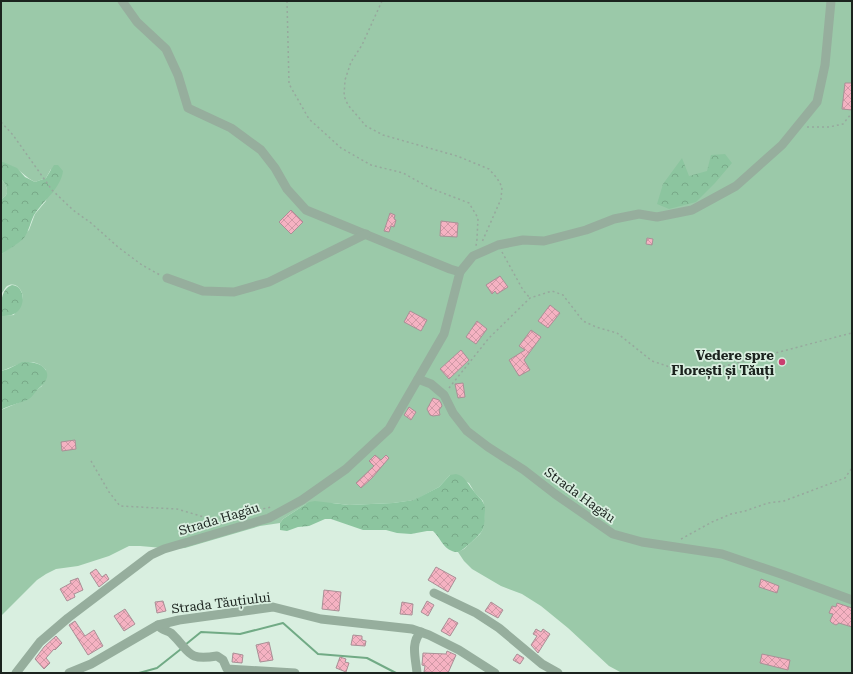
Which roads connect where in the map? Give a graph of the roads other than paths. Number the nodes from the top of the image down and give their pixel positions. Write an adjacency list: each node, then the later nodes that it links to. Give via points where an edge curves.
1 (122, 1): 3 (street, via 137,22 166,49 178,75 188,108 231,128 260,150 275,168 287,189 306,210)
2 (831, 1): 4 (street, via 825,65 817,102 782,145 736,186 692,210 657,217 639,214 614,219 586,230 544,241 523,240 498,245 473,256)
3 (366, 234): 4 (street); 5 (street, via 270,282 234,292 203,291)
4 (460, 272): 6 (street, Strada Hagău, via 444,334)
5 (167, 278)
6 (418, 379): 8 (street, Strada Hagău, via 431,384 444,395 453,413 467,431 488,448 524,470 613,534 642,542 722,554); 12 (street, Strada Hagău, via 389,429 346,469 302,500 270,518 164,549 152,555 40,642)
7 (434, 593): 17 (street, via 476,613 499,628 542,664)
8 (852, 600)
9 (158, 625): 10 (street, Strada Tăuțiului, via 273,608 321,619 400,627); 11 (street, via 169,632 190,655 204,658 217,656 223,660); 13 (street, Strada Tăuțiului, via 92,664)
10 (421, 632): 15 (street, via 414,644); 16 (street, Strada Tăuțiului, via 459,650)
11 (226, 671): 14 (street)
12 (16, 673)
13 (69, 673)
14 (295, 673)
15 (417, 673)
16 (495, 673)
17 (558, 673)

